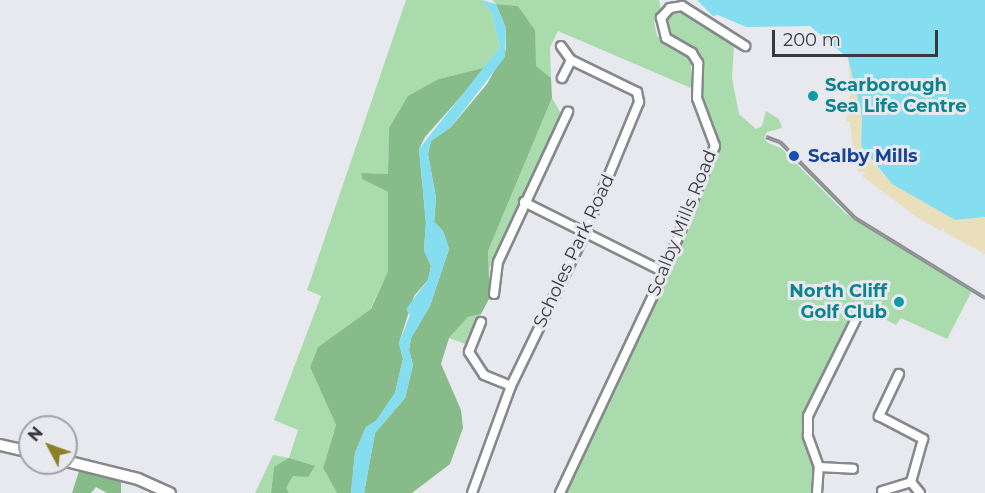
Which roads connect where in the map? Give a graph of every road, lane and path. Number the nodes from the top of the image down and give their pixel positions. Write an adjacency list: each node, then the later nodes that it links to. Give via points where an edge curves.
1 (561, 46): 3 (street, Scholes Park Road)
2 (745, 46): 8 (street, Scalby Mills Road, via 682,6 670,8 662,18 666,38 692,53 698,63 697,98 715,146)
3 (571, 60): 4 (street); 7 (street, Scholes Park Road, via 637,92 639,102)
4 (562, 78)
5 (568, 112): 6 (street)
6 (524, 202): 7 (street); 9 (street, via 498,262)
7 (585, 233): 8 (street); 13 (street, Scholes Park Road)
8 (664, 273): 23 (street, Scalby Mills Road)
9 (494, 294)
10 (856, 319): 17 (street, via 808,416 808,436)
11 (481, 322): 13 (street, via 469,352 484,375)
12 (899, 374): 19 (street, via 879,416 923,439)
13 (511, 386): 22 (street, Scholes Park Road)
14 (0, 445): 15 (main road)
15 (18, 449)
16 (78, 464): 21 (main road, via 138,479)
17 (819, 467): 18 (street); 24 (street)
18 (853, 469)
19 (911, 482): 20 (street); 25 (street)
20 (882, 491)
21 (170, 493)
22 (472, 493)
23 (560, 493)
24 (817, 493)
25 (920, 493)

